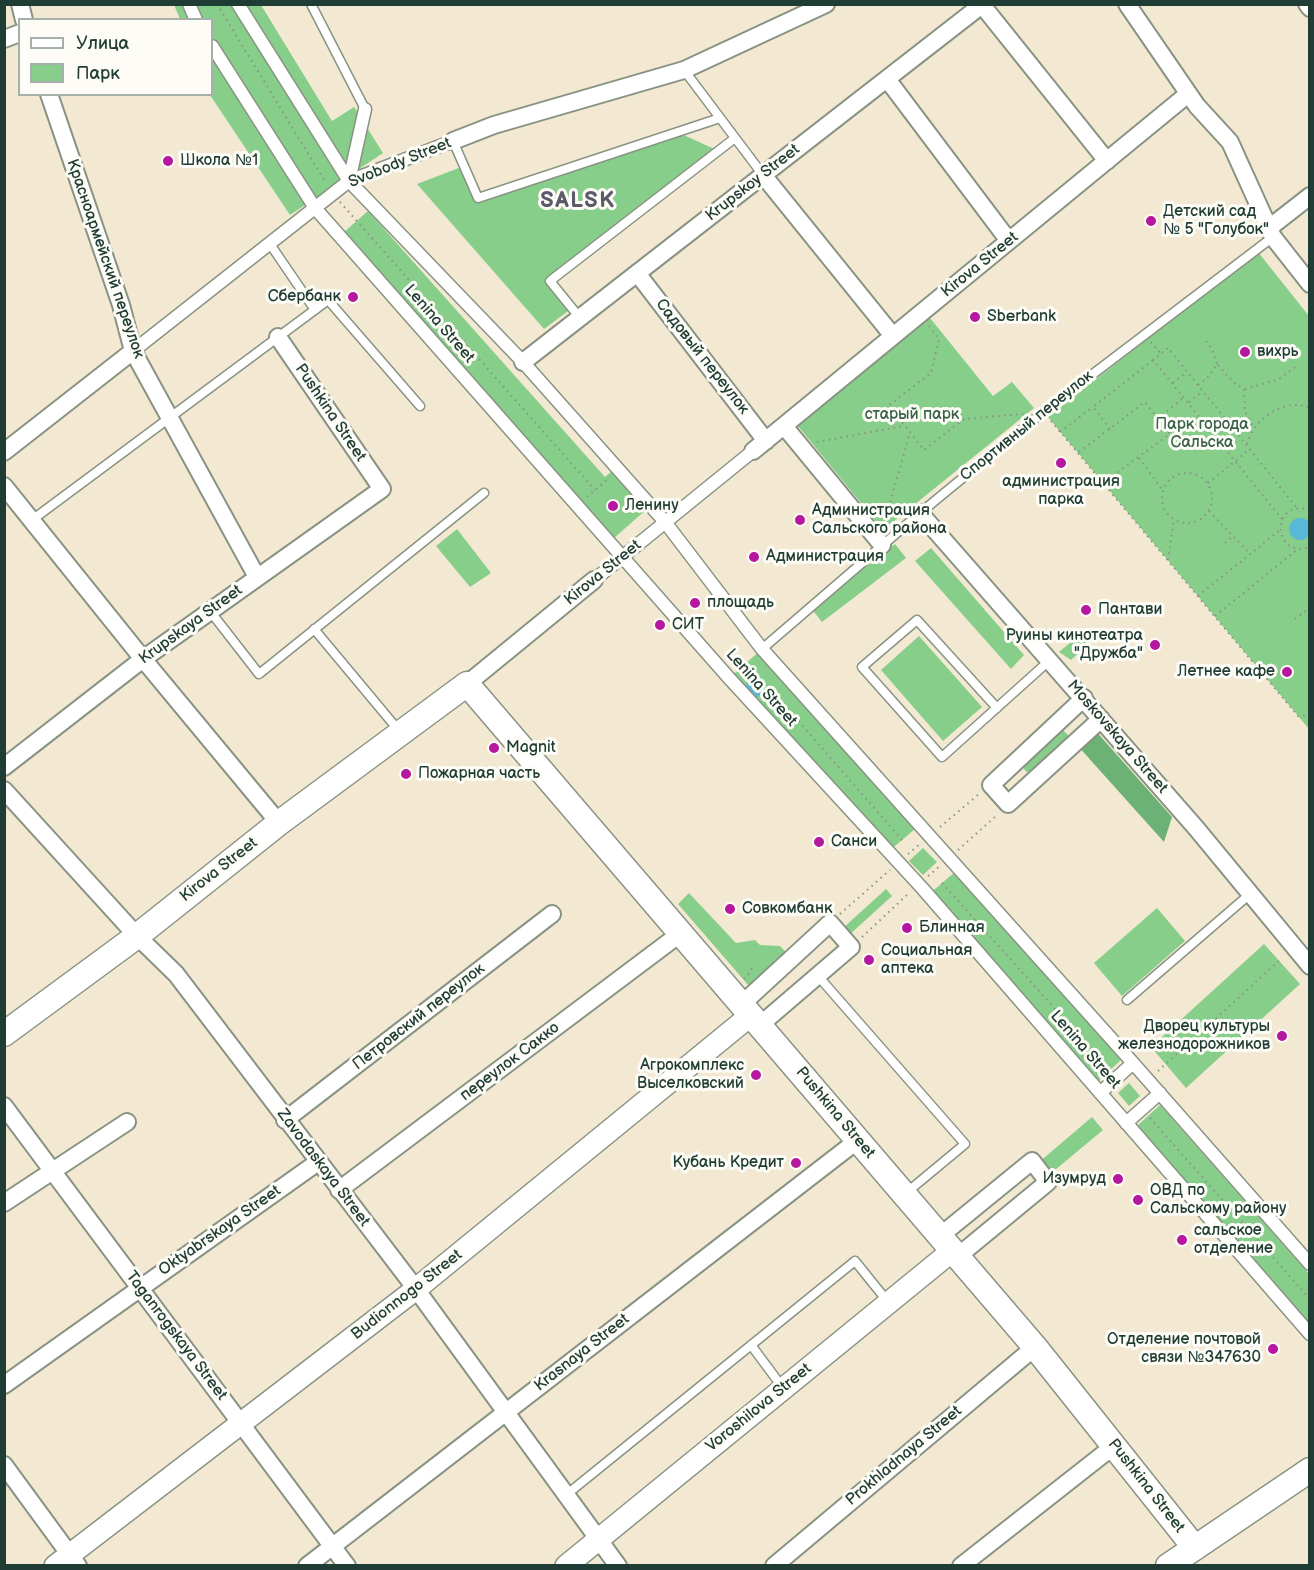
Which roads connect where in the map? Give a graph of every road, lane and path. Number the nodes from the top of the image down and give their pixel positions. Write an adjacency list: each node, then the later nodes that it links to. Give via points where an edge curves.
1 (189, 4): 8 (street)
2 (217, 4): 21 (path)
3 (238, 4): 20 (street, Lenina Street)
4 (311, 4): 14 (lane)
5 (826, 4): 10 (street, Svobody Street)
6 (1126, 4): 12 (street)
7 (983, 5): 11 (street, Krupskoy Street); 18 (street)
8 (195, 18)
9 (213, 48): 23 (street, Lenina Street)
10 (684, 70): 15 (lane); 17 (street, Svobody Street, via 494,125)
11 (887, 79): 19 (street, Krupskoy Street); 25 (street)
12 (1188, 94): 18 (street, Kirova Street); 24 (street, via 1230,142)
13 (50, 96): 35 (street, Красноармейский переулок)
14 (365, 109): 20 (street)
15 (720, 118): 16 (lane); 17 (lane, via 477,198)
16 (735, 138): 19 (lane); 31 (lane, via 550,281)
17 (453, 141): 20 (street, Svobody Street)
18 (1107, 161): 25 (street, Kirova Street)
19 (763, 175): 27 (street, Krupskoy Street); 32 (street)
20 (349, 181): 21 (street, Svobody Street); 37 (street, Lenina Street)
21 (333, 194): 23 (street, Svobody Street); 72 (path)
22 (1310, 196): 24 (street, Спортивный переулок)
23 (315, 208): 26 (street, Svobody Street); 75 (street, Lenina Street)
24 (1271, 232): 28 (street); 50 (lane, Спортивный переулок)
25 (1009, 241): 30 (street, Kirova Street)
26 (270, 244): 29 (lane); 35 (street, Svobody Street)
27 (637, 273): 31 (street, Krupskoy Street); 61 (street, Садовый переулок)
28 (1310, 284)
29 (315, 310): 33 (lane); 47 (lane, via 328,300)
30 (920, 315): 32 (street, Kirova Street); 54 (path, via 939,339 931,373 889,405)
31 (580, 318): 37 (street, Krupskoy Street)
32 (893, 336): 53 (street, Kirova Street)
33 (278, 337): 51 (lane); 71 (street, Pushkina Street)
34 (1206, 341): 38 (path)
35 (133, 351): 51 (street, Красноармейский переулок); 63 (street, Svobody Street)
36 (1153, 360): 40 (path, via 1168,348); 41 (path); 48 (path)
37 (523, 362): 67 (street, Lenina Street)
38 (1217, 364): 42 (path); 43 (path)
39 (1299, 364): 43 (path, via 1279,379)
40 (1187, 372): 41 (path); 42 (path)
41 (1173, 383): 45 (path)
42 (1198, 385): 44 (path)
43 (1244, 389): 55 (path, via 1245,412)
44 (1203, 391): 46 (path); 60 (path)
45 (1184, 397): 46 (path); 52 (path)
46 (1189, 402): 66 (path)
47 (420, 406)
48 (1093, 407): 56 (path); 58 (path)
49 (1310, 408): 55 (path, via 1290,405)
50 (1043, 412): 57 (path, via 964,419 924,450); 58 (path); 79 (lane, Спортивный переулок)
51 (170, 418): 82 (lane); 94 (street, Красноармейский переулок)
52 (1158, 419): 56 (path, via 1145,402); 65 (path, via 1170,434)
53 (784, 426): 61 (street, Kirova Street); 86 (street)
54 (905, 426): 57 (path); 59 (path)
55 (1254, 428): 60 (path)
56 (1110, 429): 64 (path)
57 (910, 432): 86 (path)
58 (1060, 432): 64 (path)
59 (812, 443)
60 (1247, 445): 62 (path)
61 (759, 446): 83 (street, Kirova Street)
62 (1250, 449): 66 (path); 76 (path)
63 (4, 452)
64 (1078, 453): 68 (path)
65 (1139, 458): 68 (path); 73 (path)
66 (1235, 461): 69 (path); 81 (path)
67 (619, 470): 72 (path); 83 (street, Lenina Street)
68 (1103, 483): 93 (path)
69 (1207, 484): 73 (path, via 1195,474 1179,474); 78 (path, via 1212,497)
70 (4, 486): 82 (street)
71 (382, 489): 94 (street, Krupskaya Street)
72 (595, 490): 75 (path)
73 (1163, 490): 80 (path, via 1163,507)
74 (484, 493): 101 (lane)
75 (578, 505): 92 (street, Lenina Street)
76 (1298, 508): 77 (path); 81 (path)
77 (1308, 508)
78 (1209, 511): 80 (path, via 1189,523); 85 (path)
79 (920, 513): 86 (lane, Спортивный переулок); 104 (street, Moskovskaya Street)
80 (1174, 519): 93 (path)
81 (1282, 519): 84 (path)
82 (32, 520): 103 (street)
83 (665, 522): 92 (street, Kirova Street); 102 (street, Lenina Street)
84 (1280, 530): 89 (path, via 1286,543); 91 (path)
85 (1233, 536): 87 (path); 91 (path)
86 (882, 538): 102 (lane, Спортивный переулок)
87 (1225, 543)
88 (1308, 548): 89 (path); 90 (path)
89 (1298, 549): 99 (path)
90 (1310, 553)
91 (1250, 554): 96 (path)
92 (623, 556): 95 (street, Kirova Street); 110 (street, Lenina Street)
93 (1168, 560): 96 (path)
94 (257, 577): 98 (street, Krupskaya Street)
95 (594, 580): 106 (street, Kirova Street)
96 (1198, 596): 99 (path)
97 (1310, 608): 100 (path)
98 (210, 611): 101 (lane, via 259,674); 103 (street, Krupskaya Street)
99 (1215, 616): 111 (path, via 1298,716)
100 (1295, 619)
101 (315, 629): 113 (lane)
102 (762, 649): 105 (street, Lenina Street)
103 (143, 659): 114 (street, Krupskaya Street); 117 (street)
104 (1050, 660): 108 (street, Moskovskaya Street); 109 (lane)
105 (790, 680): 107 (path); 118 (street, Lenina Street)
106 (467, 684): 113 (main road, Kirova Street); 125 (main road, Pushkina Street)
107 (775, 694): 110 (path); 119 (path)
108 (1084, 698): 112 (street, Moskovskaya Street); 115 (street)
109 (997, 708): 109 (lane, via 942,757 862,667 917,620)
110 (758, 709): 120 (street, Lenina Street)
111 (1310, 715)
112 (1101, 719): 115 (street, via 1008,804); 122 (street, Moskovskaya Street)
113 (401, 733): 117 (main road, Kirova Street)
114 (4, 767)
115 (991, 785): 118 (path)
116 (4, 790): 126 (street, Zavodaskaya Street)
117 (279, 823): 126 (main road, Kirova Street)
118 (930, 836): 120 (path); 135 (street, Lenina Street)
119 (902, 840)
120 (898, 862): 124 (path); 138 (street, Lenina Street)
121 (942, 883): 136 (path)
122 (1250, 894): 127 (street, Moskovskaya Street); 132 (lane)
123 (552, 914): 142 (street, Петровский переулок)
124 (830, 923): 130 (street, Budionnogo Street, via 851,947); 133 (street, Budionnogo Street)
125 (681, 933): 133 (main road, Pushkina Street); 148 (street, переулок Сакко)
126 (136, 936): 134 (main road, Kirova Street); 142 (street, Zavodaskaya Street, via 176,974)
127 (1293, 948): 129 (street, Moskovskaya Street); 137 (path)
128 (752, 964): 131 (path, via 752,971)
129 (1310, 966)
130 (818, 976): 133 (street, Budionnogo Street); 149 (lane, via 965,1144)
131 (743, 979)
132 (1127, 1000)
133 (751, 1015): 145 (main road, Pushkina Street); 154 (street, Budionnogo Street)
134 (4, 1034)
135 (1134, 1064): 136 (street); 137 (street, Lenina Street)
136 (1117, 1078): 138 (street)
137 (1148, 1080): 139 (street, Lenina Street)
138 (1100, 1093): 144 (street, Lenina Street)
139 (1160, 1094): 141 (street); 152 (street, Lenina Street)
140 (4, 1106): 147 (street, Taganrogskaya Street)
141 (1142, 1109): 144 (street); 155 (path)
142 (285, 1120): 146 (street, Zavodaskaya Street)
143 (127, 1122): 147 (street)
144 (1126, 1123): 157 (street, Lenina Street)
145 (858, 1140): 149 (main road, Pushkina Street); 162 (street, Krasnaya Street)
146 (318, 1162): 148 (street, Zavodaskaya Street); 153 (street, Oktyabrskaya Street)
147 (53, 1170): 150 (street); 153 (street, Taganrogskaya Street)
148 (339, 1190): 154 (street, Zavodaskaya Street)
149 (904, 1194): 151 (main road, Pushkina Street)
150 (4, 1203)
151 (949, 1248): 151 (street, Voroshilova Street, via 1032,1161 1048,1182); 156 (street, Voroshilova Street); 159 (main road, Pushkina Street)
152 (1310, 1264)
153 (140, 1288): 160 (street, Oktyabrskaya Street); 163 (street, Taganrogskaya Street)
154 (416, 1289): 162 (street, Zavodaskaya Street); 163 (street, Budionnogo Street)
155 (1310, 1299)
156 (888, 1302): 158 (lane, via 855,1261); 161 (street, Voroshilova Street)
157 (1310, 1334)
158 (751, 1345): 161 (lane); 167 (lane)
159 (1035, 1347): 164 (main road, Pushkina Street); 176 (street, Prokhladnaya Street)
160 (4, 1385)
161 (783, 1388): 168 (street, Voroshilova Street)
162 (505, 1413): 167 (street, Zavodaskaya Street); 169 (street, Krasnaya Street)
163 (241, 1423): 169 (street, Taganrogskaya Street); 171 (street, Budionnogo Street)
164 (1114, 1445): 170 (main road, Pushkina Street); 177 (street)
165 (4, 1465): 171 (street)
166 (1310, 1470): 170 (main road)
167 (566, 1495): 168 (street, Zavodaskaya Street)
168 (598, 1539): 174 (street, Voroshilova Street); 175 (street, Zavodaskaya Street)
169 (332, 1546): 172 (street, Krasnaya Street); 173 (street, Taganrogskaya Street)
170 (1195, 1548): 178 (main road)
171 (67, 1562)
172 (307, 1566)
173 (347, 1566)
174 (566, 1566)
175 (618, 1566)
176 (774, 1566)
177 (961, 1566)
178 (1168, 1566)

